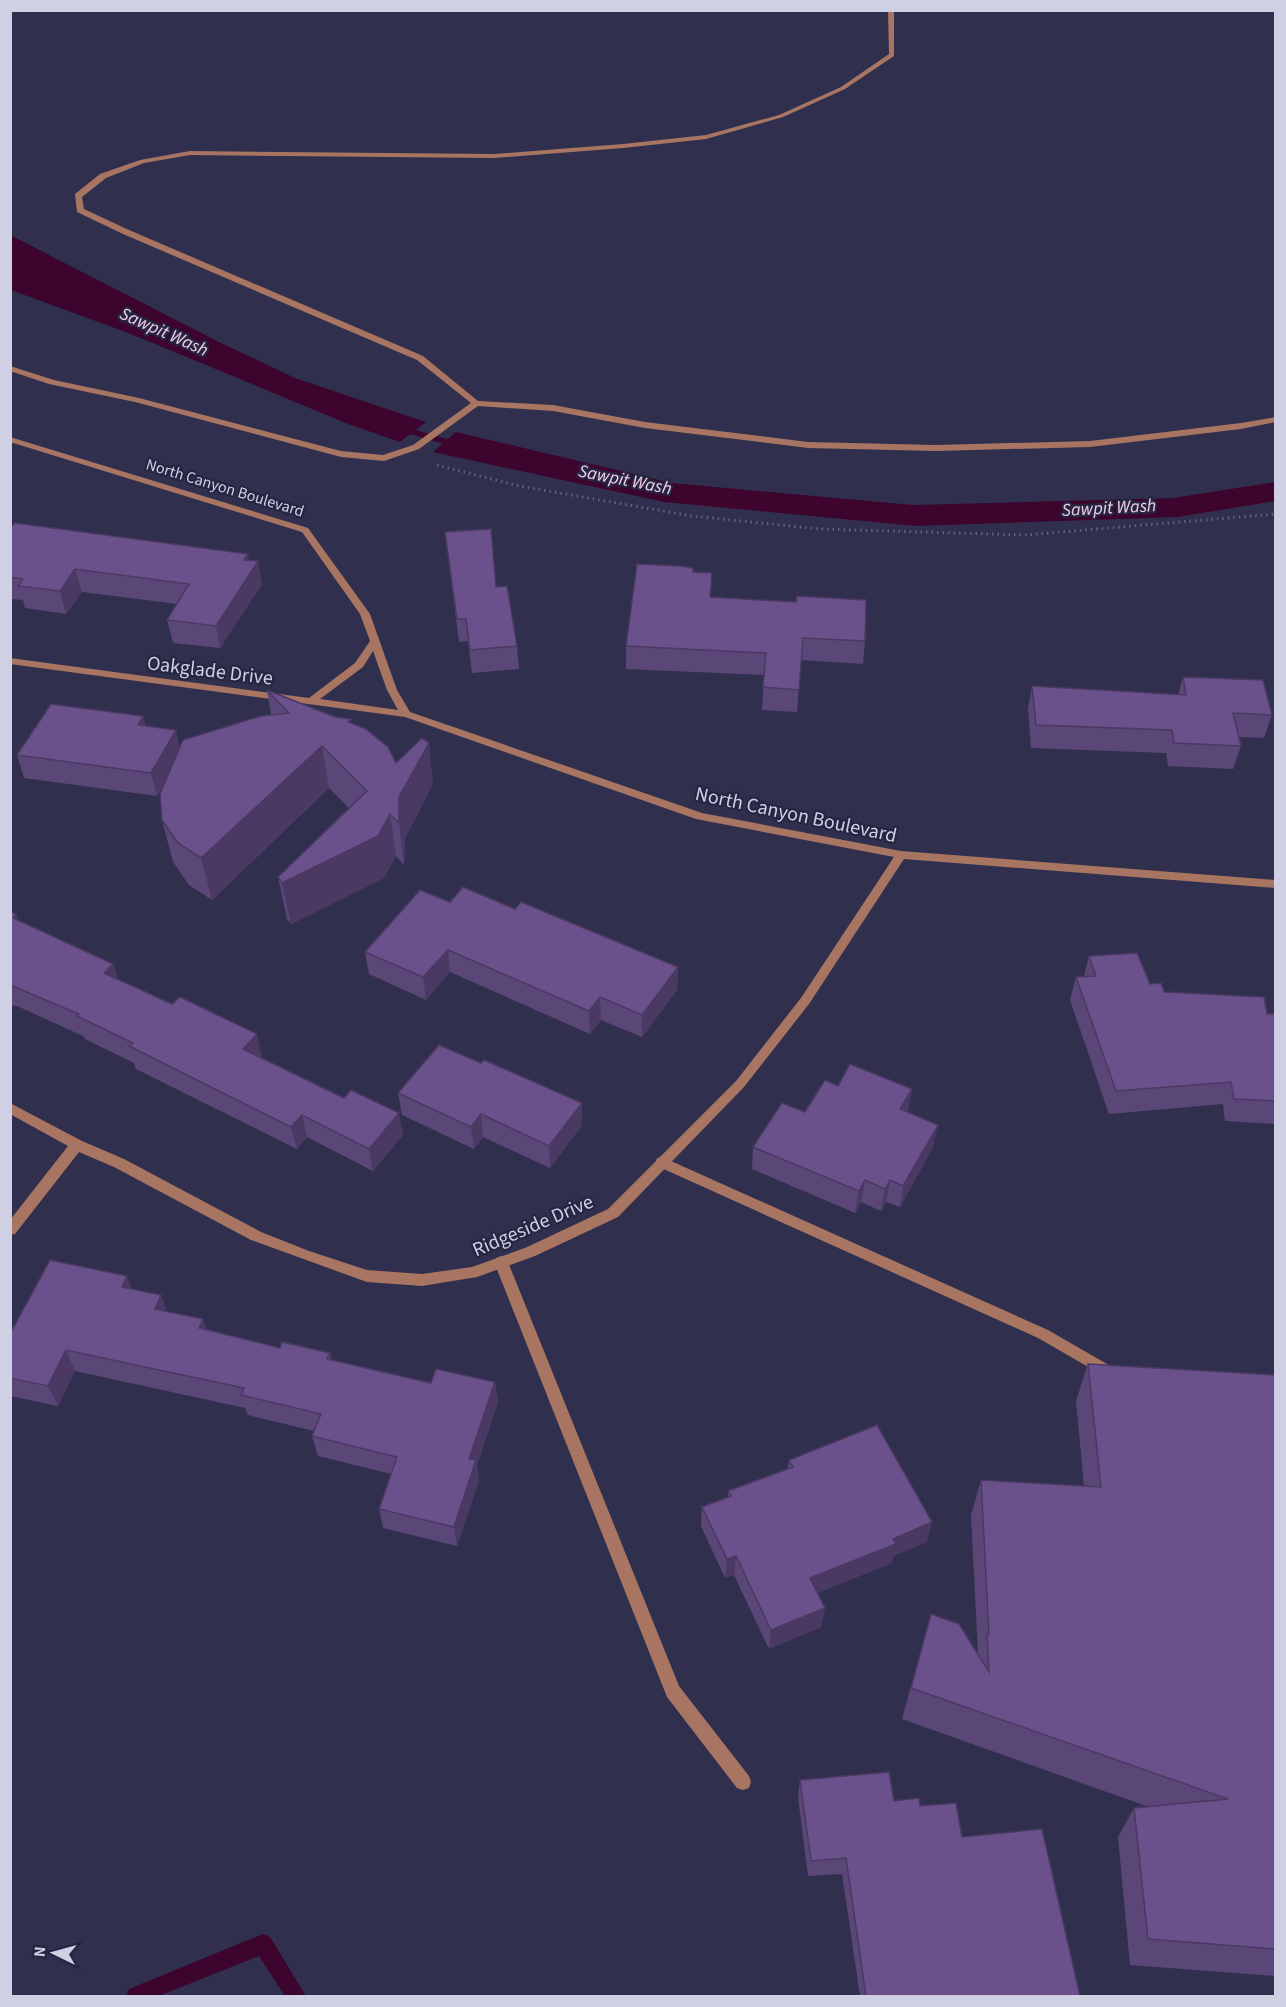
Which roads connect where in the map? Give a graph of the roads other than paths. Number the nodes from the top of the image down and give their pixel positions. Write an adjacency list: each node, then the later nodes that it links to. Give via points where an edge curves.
1 (891, 10): 3 (street, via 892,55 843,88 781,116 706,137 494,156 190,153 142,160 103,176 78,196 80,210 126,232 420,358)
2 (10, 368): 3 (street, via 340,454 384,458 416,447)
3 (476, 403): 4 (street, via 553,408 645,425 808,445 936,448 1090,444)
4 (1275, 419)
5 (10, 439): 6 (street, North Canyon Boulevard, via 305,530 365,614)
6 (375, 640): 8 (street, via 359,665); 9 (street, North Canyon Boulevard, via 392,690)
7 (10, 661): 8 (street, Oakglade Drive)
8 (310, 702): 9 (street, Oakglade Drive)
9 (406, 714): 10 (street, North Canyon Boulevard, via 700,816)
10 (901, 855): 11 (street, North Canyon Boulevard); 14 (street, Ridgeside Drive, via 798,1010 740,1084)
11 (1275, 884)
12 (10, 1108): 13 (street, Ridgeside Drive)
13 (77, 1145): 15 (street); 16 (street, Ridgeside Drive, via 256,1236 367,1276 422,1280 472,1273)
14 (662, 1162): 16 (street, Ridgeside Drive, via 613,1213); 17 (street, via 1043,1334)
15 (10, 1230)
16 (501, 1262): 18 (street, via 673,1691)
17 (1102, 1368)
18 (744, 1782)

